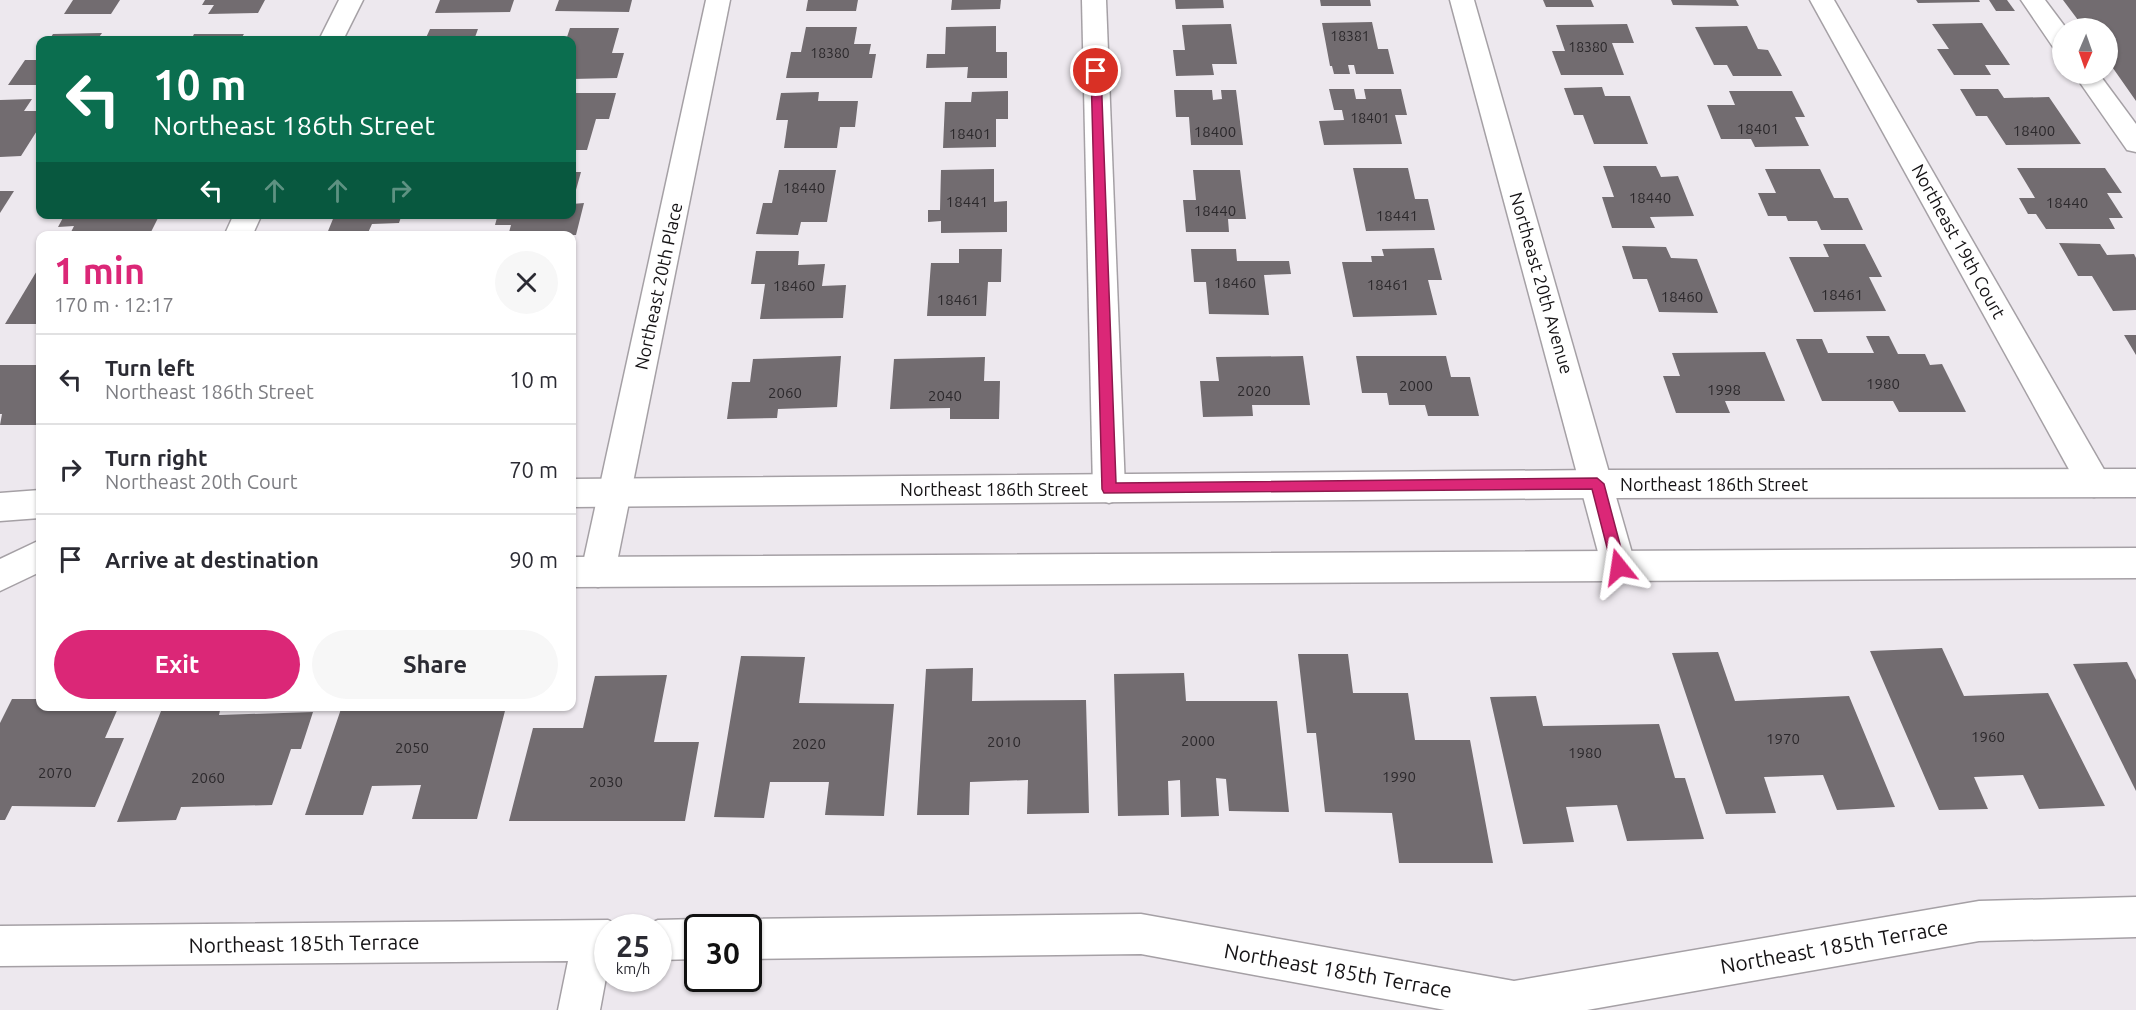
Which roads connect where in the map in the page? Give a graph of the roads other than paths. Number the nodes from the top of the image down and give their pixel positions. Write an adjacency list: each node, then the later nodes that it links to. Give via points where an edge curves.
1 (351, 0): 8 (street)
2 (718, 0): 16 (street, Northeast 20th Place)
3 (1094, 0): 14 (street)
4 (1462, 0): 13 (street, Northeast 20th Avenue)
5 (1822, 0): 11 (street, Northeast 19th Court)
6 (2033, 0): 7 (street)
7 (2052, 27)
8 (334, 36)
9 (2093, 84): 10 (street)
10 (2136, 143)
11 (2094, 483): 12 (street, Northeast 186th Street); 13 (street, Northeast 186th Street)
12 (2136, 483)
13 (1597, 484): 14 (street, Northeast 186th Street); 21 (street, Northeast 20th Avenue)
14 (1109, 489): 16 (street, Northeast 186th Street)
15 (576, 492): 16 (street, Northeast 186th Street)
16 (615, 492): 22 (street, Northeast 20th Place)
17 (36, 504): 18 (street)
18 (0, 507)
19 (36, 557): 23 (street)
20 (2136, 562): 21 (street)
21 (1619, 567): 22 (street)
22 (585, 572)
23 (0, 576)
24 (36, 580): 25 (street)
25 (0, 584)
26 (2136, 917): 27 (street, Northeast 185th Terrace, via 1979,921 1514,1002 1141,934)
27 (762, 939)
28 (594, 940): 29 (street, Northeast 185th Terrace)
29 (0, 946)
30 (594, 960): 31 (street)
31 (579, 1010)

